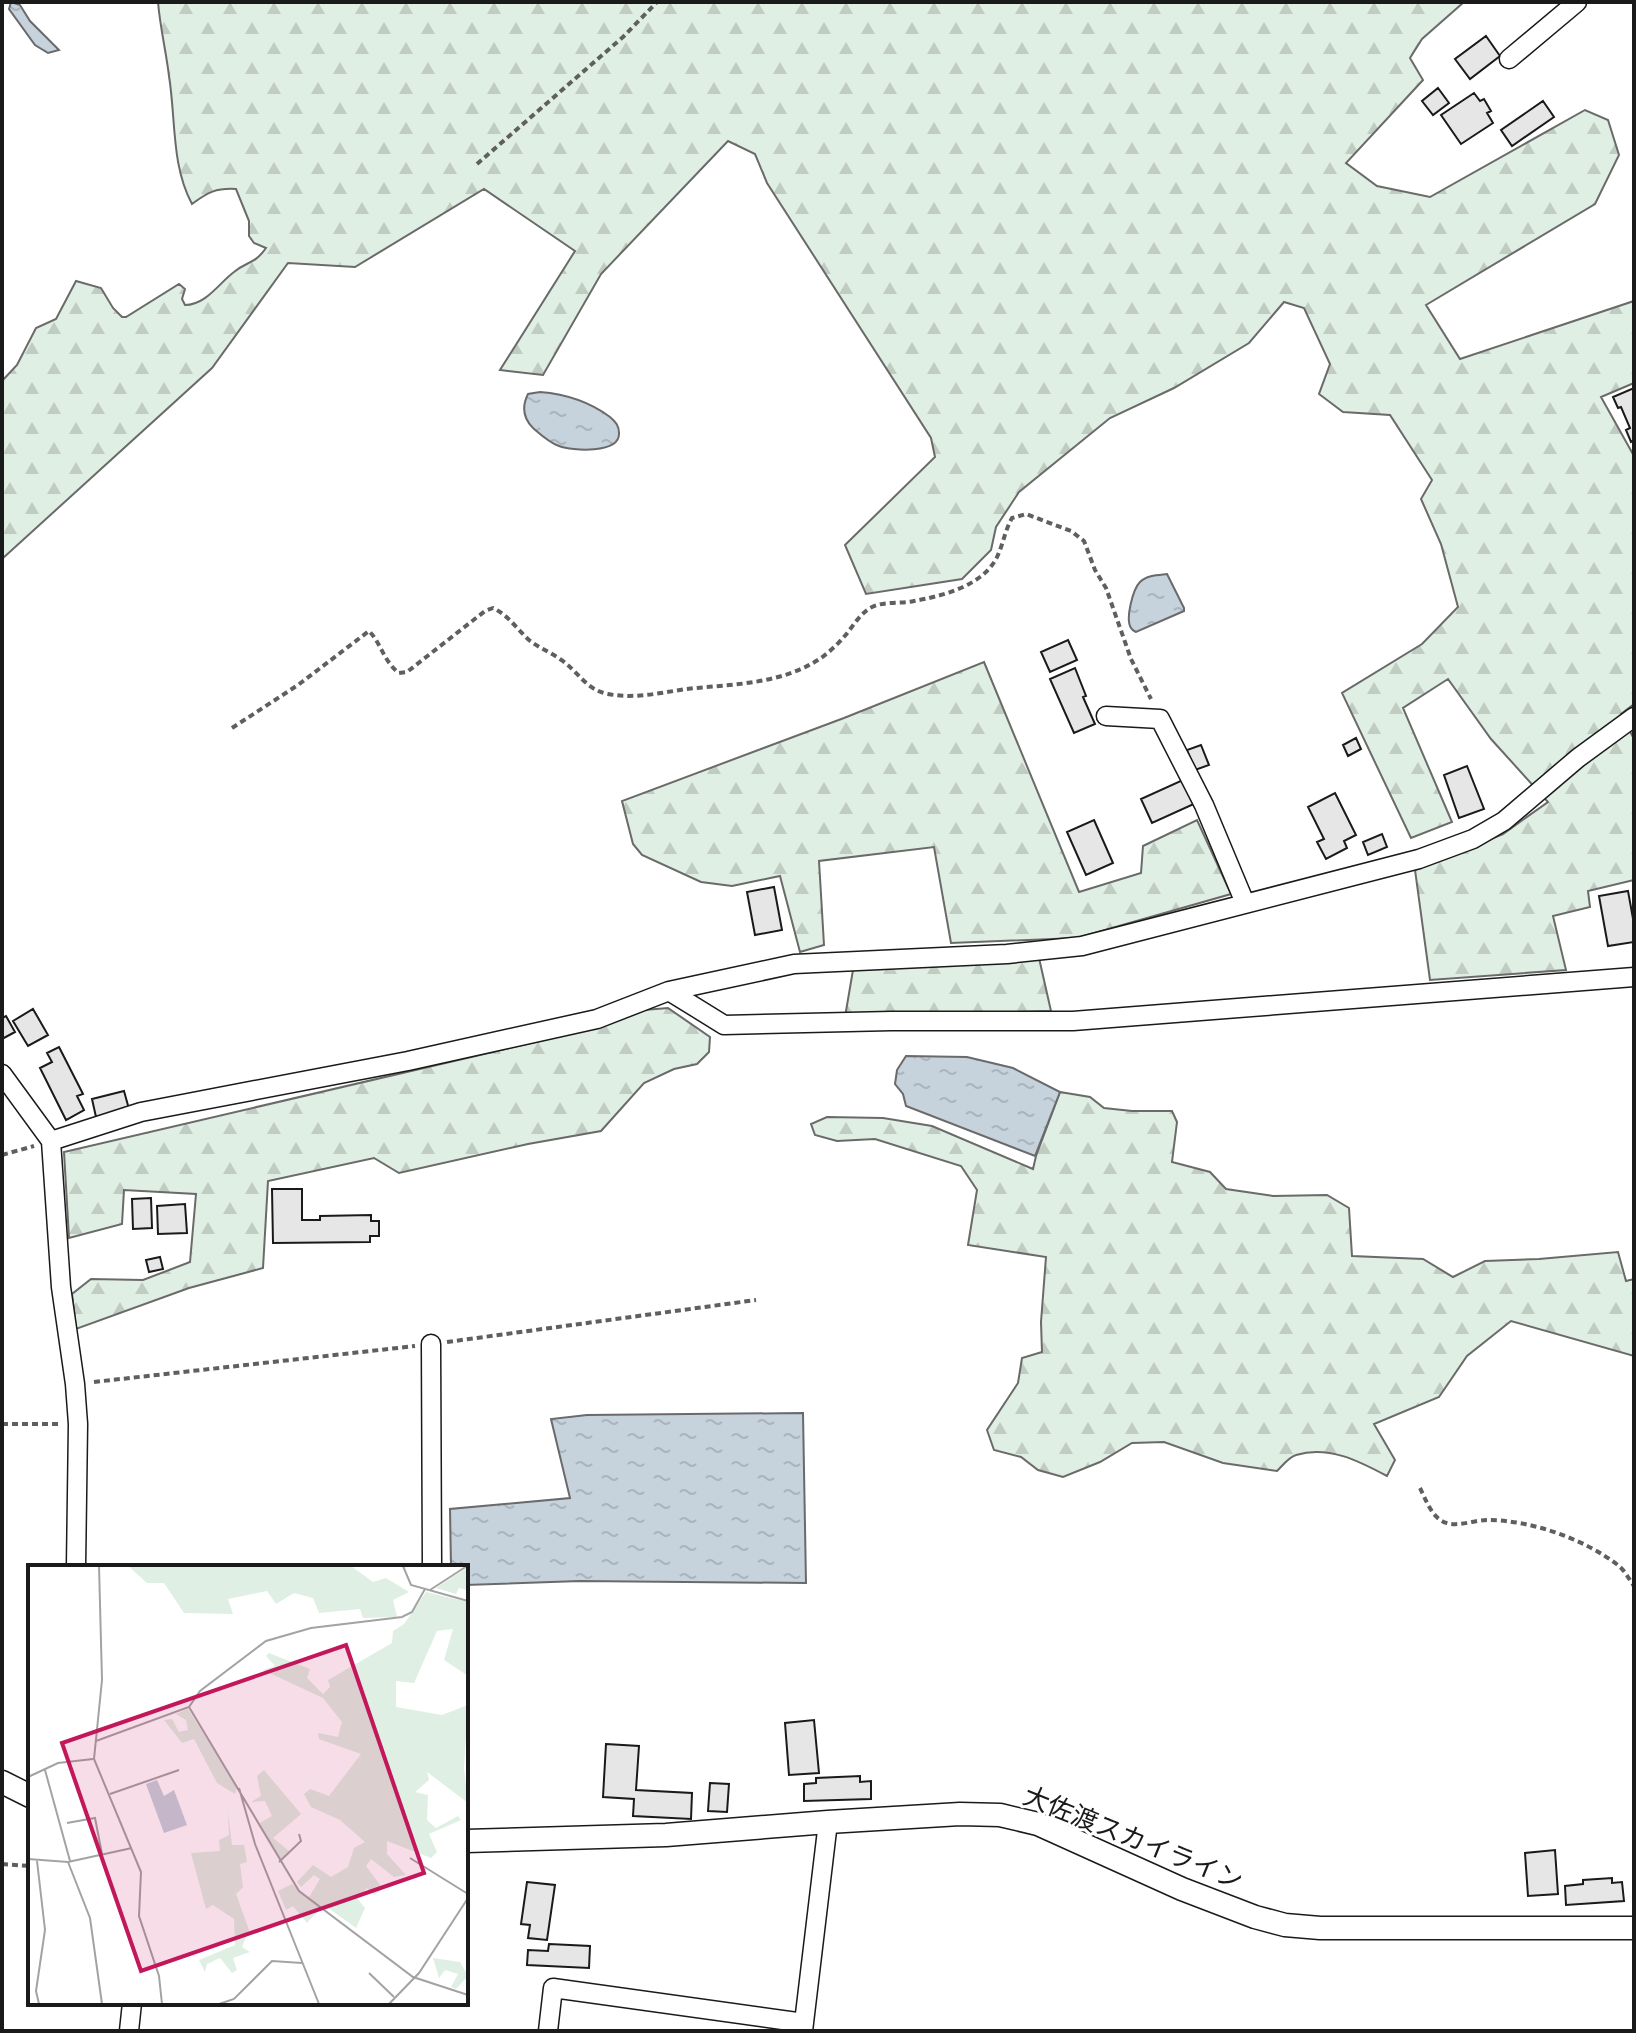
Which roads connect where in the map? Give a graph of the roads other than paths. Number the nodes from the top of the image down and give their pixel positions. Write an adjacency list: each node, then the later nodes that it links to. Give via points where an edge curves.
1 (1577, 2): 2 (street)
2 (1509, 59)
3 (1106, 716): 5 (street, via 1160,719)
4 (1634, 717): 5 (street, via 1504,821 1473,839 1419,859)
5 (1245, 903): 7 (street, via 1082,946 794,964)
6 (1634, 977): 7 (street, via 1073,1021 724,1025)
7 (669, 991): 9 (street, via 597,1019 141,1112)
8 (2, 1074): 9 (street)
9 (51, 1141): 11 (street, via 78,1424)
10 (431, 1344): 12 (street)
11 (76, 1565)
12 (432, 1565)
13 (2, 1782): 14 (street)
14 (28, 1795)
15 (828, 1822): 16 (street, 大佐渡スカイライン, via 666,1835); 17 (street, 大佐渡スカイライン, via 1000,1815 1038,1824 1195,1894 1285,1925); 19 (street)
16 (468, 1841)
17 (1634, 1928)
18 (132, 2005): 20 (street)
19 (803, 2027): 21 (street, via 553,1988)
20 (129, 2031)
21 (548, 2031)

